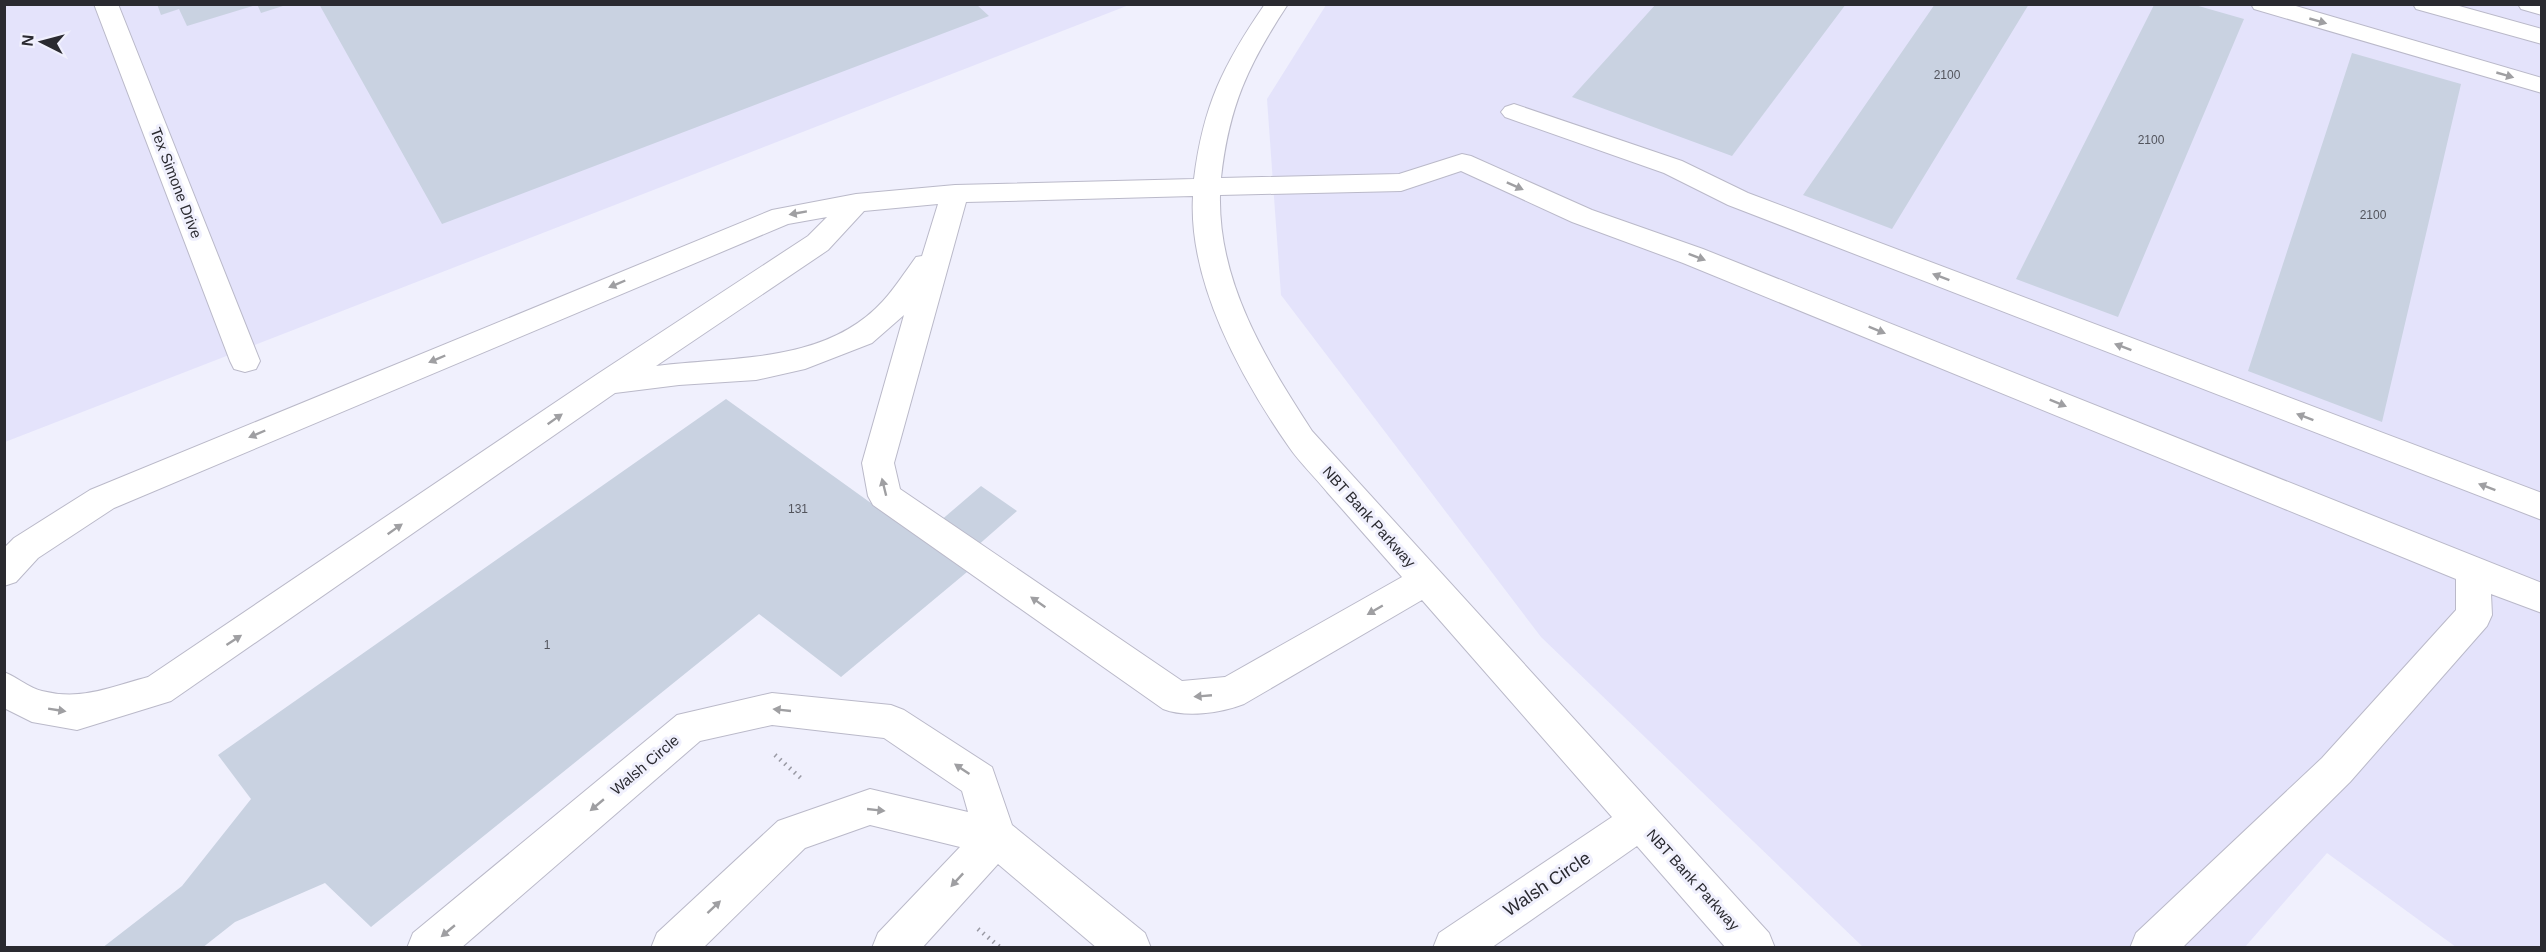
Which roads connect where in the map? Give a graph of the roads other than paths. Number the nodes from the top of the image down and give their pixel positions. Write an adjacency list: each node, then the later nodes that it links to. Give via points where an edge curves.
1 (106, 4): 14 (street, Tex Simone Drive)
2 (1277, 4): 10 (street, NBT Bank Parkway, via 1251,41 1230,82 1214,130)
3 (2262, 4): 8 (street, one-way to 8)
4 (2424, 4): 7 (street)
5 (2529, 4): 6 (street)
6 (2541, 8)
7 (2541, 37)
8 (2541, 86)
9 (1514, 112): 16 (street, one-way to 9, via 1738,199 1673,167)
10 (1209, 187): 11 (street); 17 (street, one-way to 17, via 1401,182 1462,162 1582,216 1693,256); 19 (street, NBT Bank Parkway, via 1206,222 1216,278 1261,378 1301,440)
11 (955, 194): 12 (street); 13 (street)
12 (856, 203): 15 (street, via 818,243); 18 (street, one-way to 18, via 782,216 102,499 26,548)
13 (938, 248): 15 (street, via 893,309 861,336 805,358 756,369); 19 (street, one-way to 13, via 1231,693 1176,698 885,496 878,463)
14 (245, 361)
15 (607, 383): 21 (street, one-way to 15, via 32,706 77,713 158,690)
16 (2541, 507)
17 (2473, 570): 20 (street); 30 (street, via 2474,615 2336,770)
18 (4, 572)
19 (1426, 581): 22 (street, NBT Bank Parkway)
20 (2541, 599)
21 (4, 688)
22 (1640, 821): 28 (street, Walsh Circle); 29 (street, NBT Bank Parkway)
23 (996, 837): 24 (street, Walsh Circle, one-way to 24, via 978,780 891,722 772,709 690,727); 25 (street, one-way to 23, via 792,834 870,807); 26 (street, one-way to 26); 27 (street)
24 (428, 948)
25 (672, 948)
26 (893, 948)
27 (1130, 948)
28 (1454, 948)
29 (1754, 948)
30 (2151, 948)

